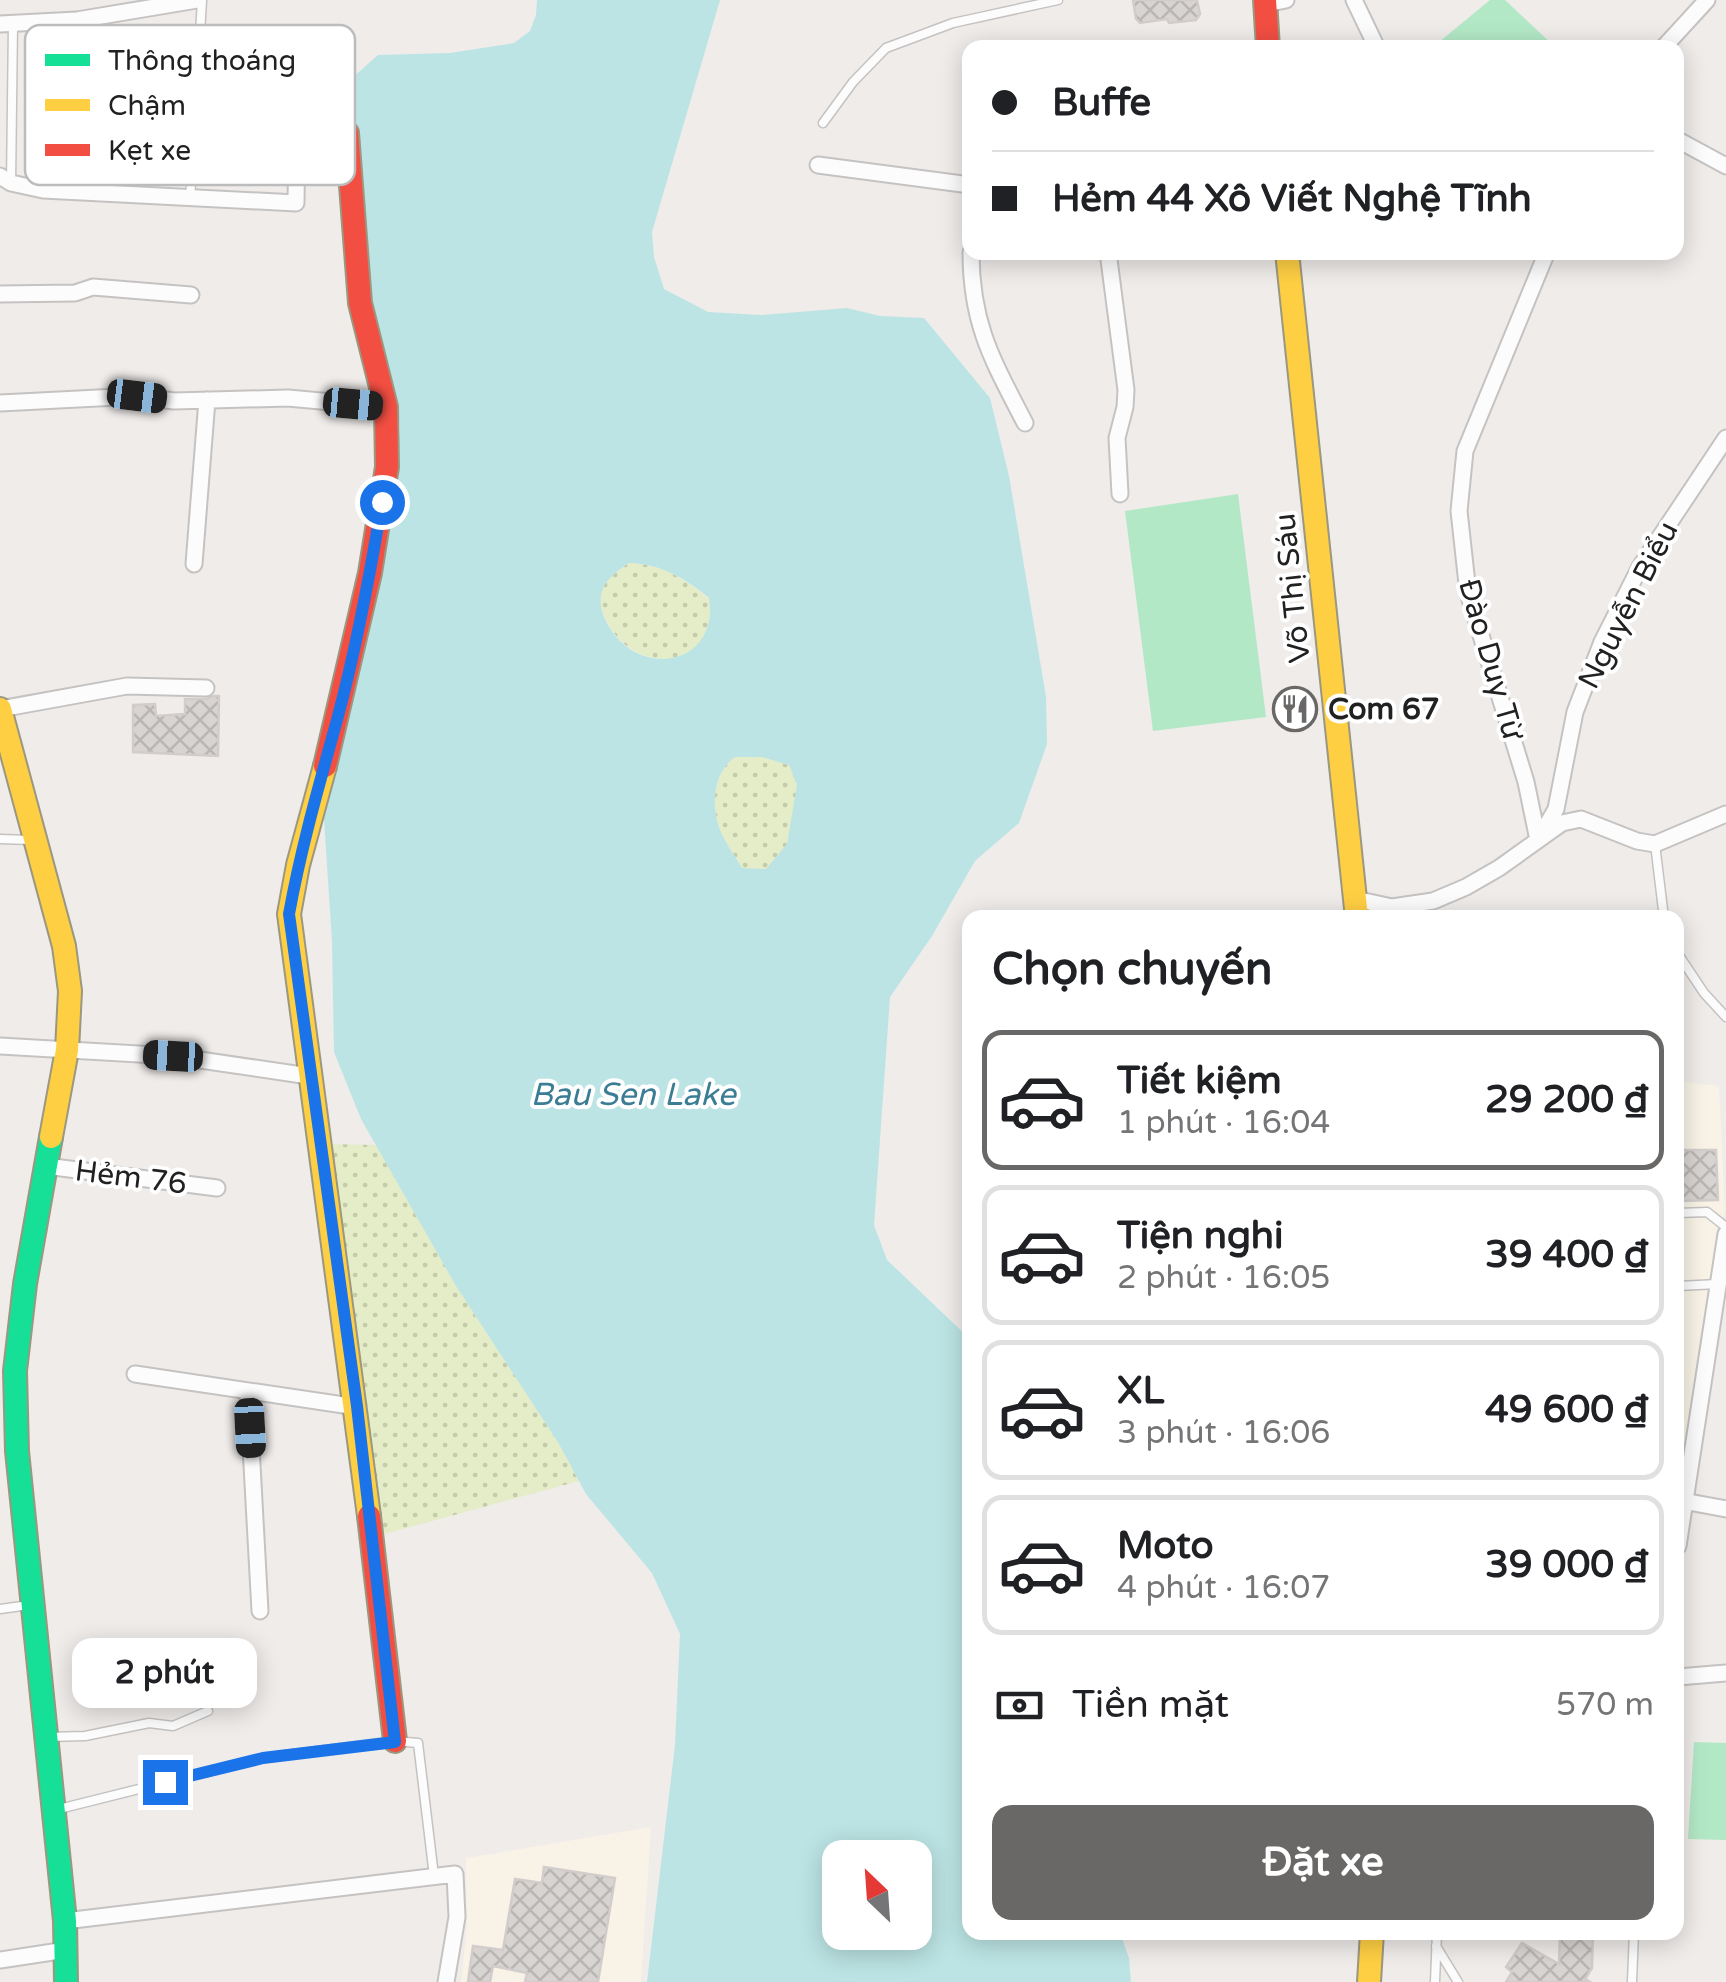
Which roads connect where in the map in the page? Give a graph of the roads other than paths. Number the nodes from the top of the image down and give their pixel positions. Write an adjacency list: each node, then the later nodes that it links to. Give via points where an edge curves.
1 (200, 0): 6 (street); 7 (lane)
2 (1058, 0): 11 (lane, via 953,23 886,48)
3 (1354, 0): 9 (street)
4 (1707, 0): 10 (street)
5 (1272, 1): 8 (street)
6 (6, 24): 15 (lane)
7 (199, 25)
8 (1269, 40)
9 (1373, 40)
10 (1670, 40)
11 (822, 123)
12 (1684, 143): 14 (street)
13 (818, 164): 16 (street)
14 (1726, 166)
15 (6, 179)
16 (962, 184)
17 (26, 185): 21 (street)
18 (191, 185): 21 (lane)
19 (296, 185): 21 (street, via 296,203)
20 (351, 185): 30 (street, via 360,303)
21 (190, 200)
22 (970, 260): 31 (street, via 978,326)
23 (1109, 260): 33 (street, via 1126,390 1116,438)
24 (1287, 260): 42 (street, Võ Thị Sáu)
25 (1544, 260): 40 (street, Đào Duy Từ, via 1465,451 1460,511 1468,592)
26 (0, 294): 27 (street, via 76,293 93,286)
27 (191, 295)
28 (206, 400): 29 (street, via 137,396); 30 (street, via 288,398); 34 (street)
29 (0, 403)
30 (386, 407): 48 (street, via 388,466 370,573 289,914)
31 (1025, 423)
32 (1726, 438): 40 (street, Nguyễn Biểu, via 1640,567 1602,642 1575,712 1556,809)
33 (1120, 494)
34 (194, 564)
35 (206, 688): 36 (street, via 127,686)
36 (0, 709): 39 (street)
37 (1726, 814): 41 (street)
38 (0, 839): 39 (lane)
39 (36, 840): 47 (street, via 64,946 70,991)
40 (1538, 840): 41 (street, via 1581,819); 42 (street, via 1466,888 1433,900)
41 (1654, 844): 43 (lane)
42 (1356, 908)
43 (1663, 910)
44 (1684, 963): 45 (lane)
45 (1726, 1017)
46 (0, 1046): 47 (street)
47 (66, 1050): 48 (street, via 173,1056); 49 (street)
48 (309, 1076): 58 (street)
49 (46, 1166): 50 (street, Hẻm 76); 55 (street)
50 (216, 1188)
51 (1684, 1212): 52 (lane, via 1708,1212)
52 (1726, 1230): 53 (street)
53 (1718, 1284): 54 (lane); 59 (street)
54 (1684, 1286)
55 (8, 1371): 62 (street)
56 (135, 1374): 57 (street)
57 (248, 1392): 58 (street); 64 (street)
58 (357, 1406): 69 (street)
59 (1684, 1458)
60 (1684, 1501): 61 (street)
61 (1726, 1509)
62 (34, 1604): 63 (lane); 68 (street)
63 (0, 1608)
64 (260, 1611)
65 (1726, 1673): 66 (street)
66 (1684, 1676)
67 (208, 1711): 68 (lane, via 173,1726 150,1723)
68 (48, 1737): 70 (street)
69 (407, 1742): 70 (lane, via 263,1758); 71 (lane)
70 (55, 1810): 72 (street)
71 (434, 1876): 72 (street); 80 (street, via 455,1874 457,1917)
72 (65, 1920): 77 (street)
73 (1372, 1940): 81 (street)
74 (1436, 1940): 76 (lane)
75 (1634, 1940): 84 (lane)
76 (1436, 1946): 82 (lane); 83 (lane)
77 (66, 1950): 78 (street); 79 (street)
78 (0, 1960)
79 (66, 1982)
80 (446, 1982)
81 (1369, 1982)
82 (1435, 1982)
83 (1458, 1982)
84 (1632, 1982)

